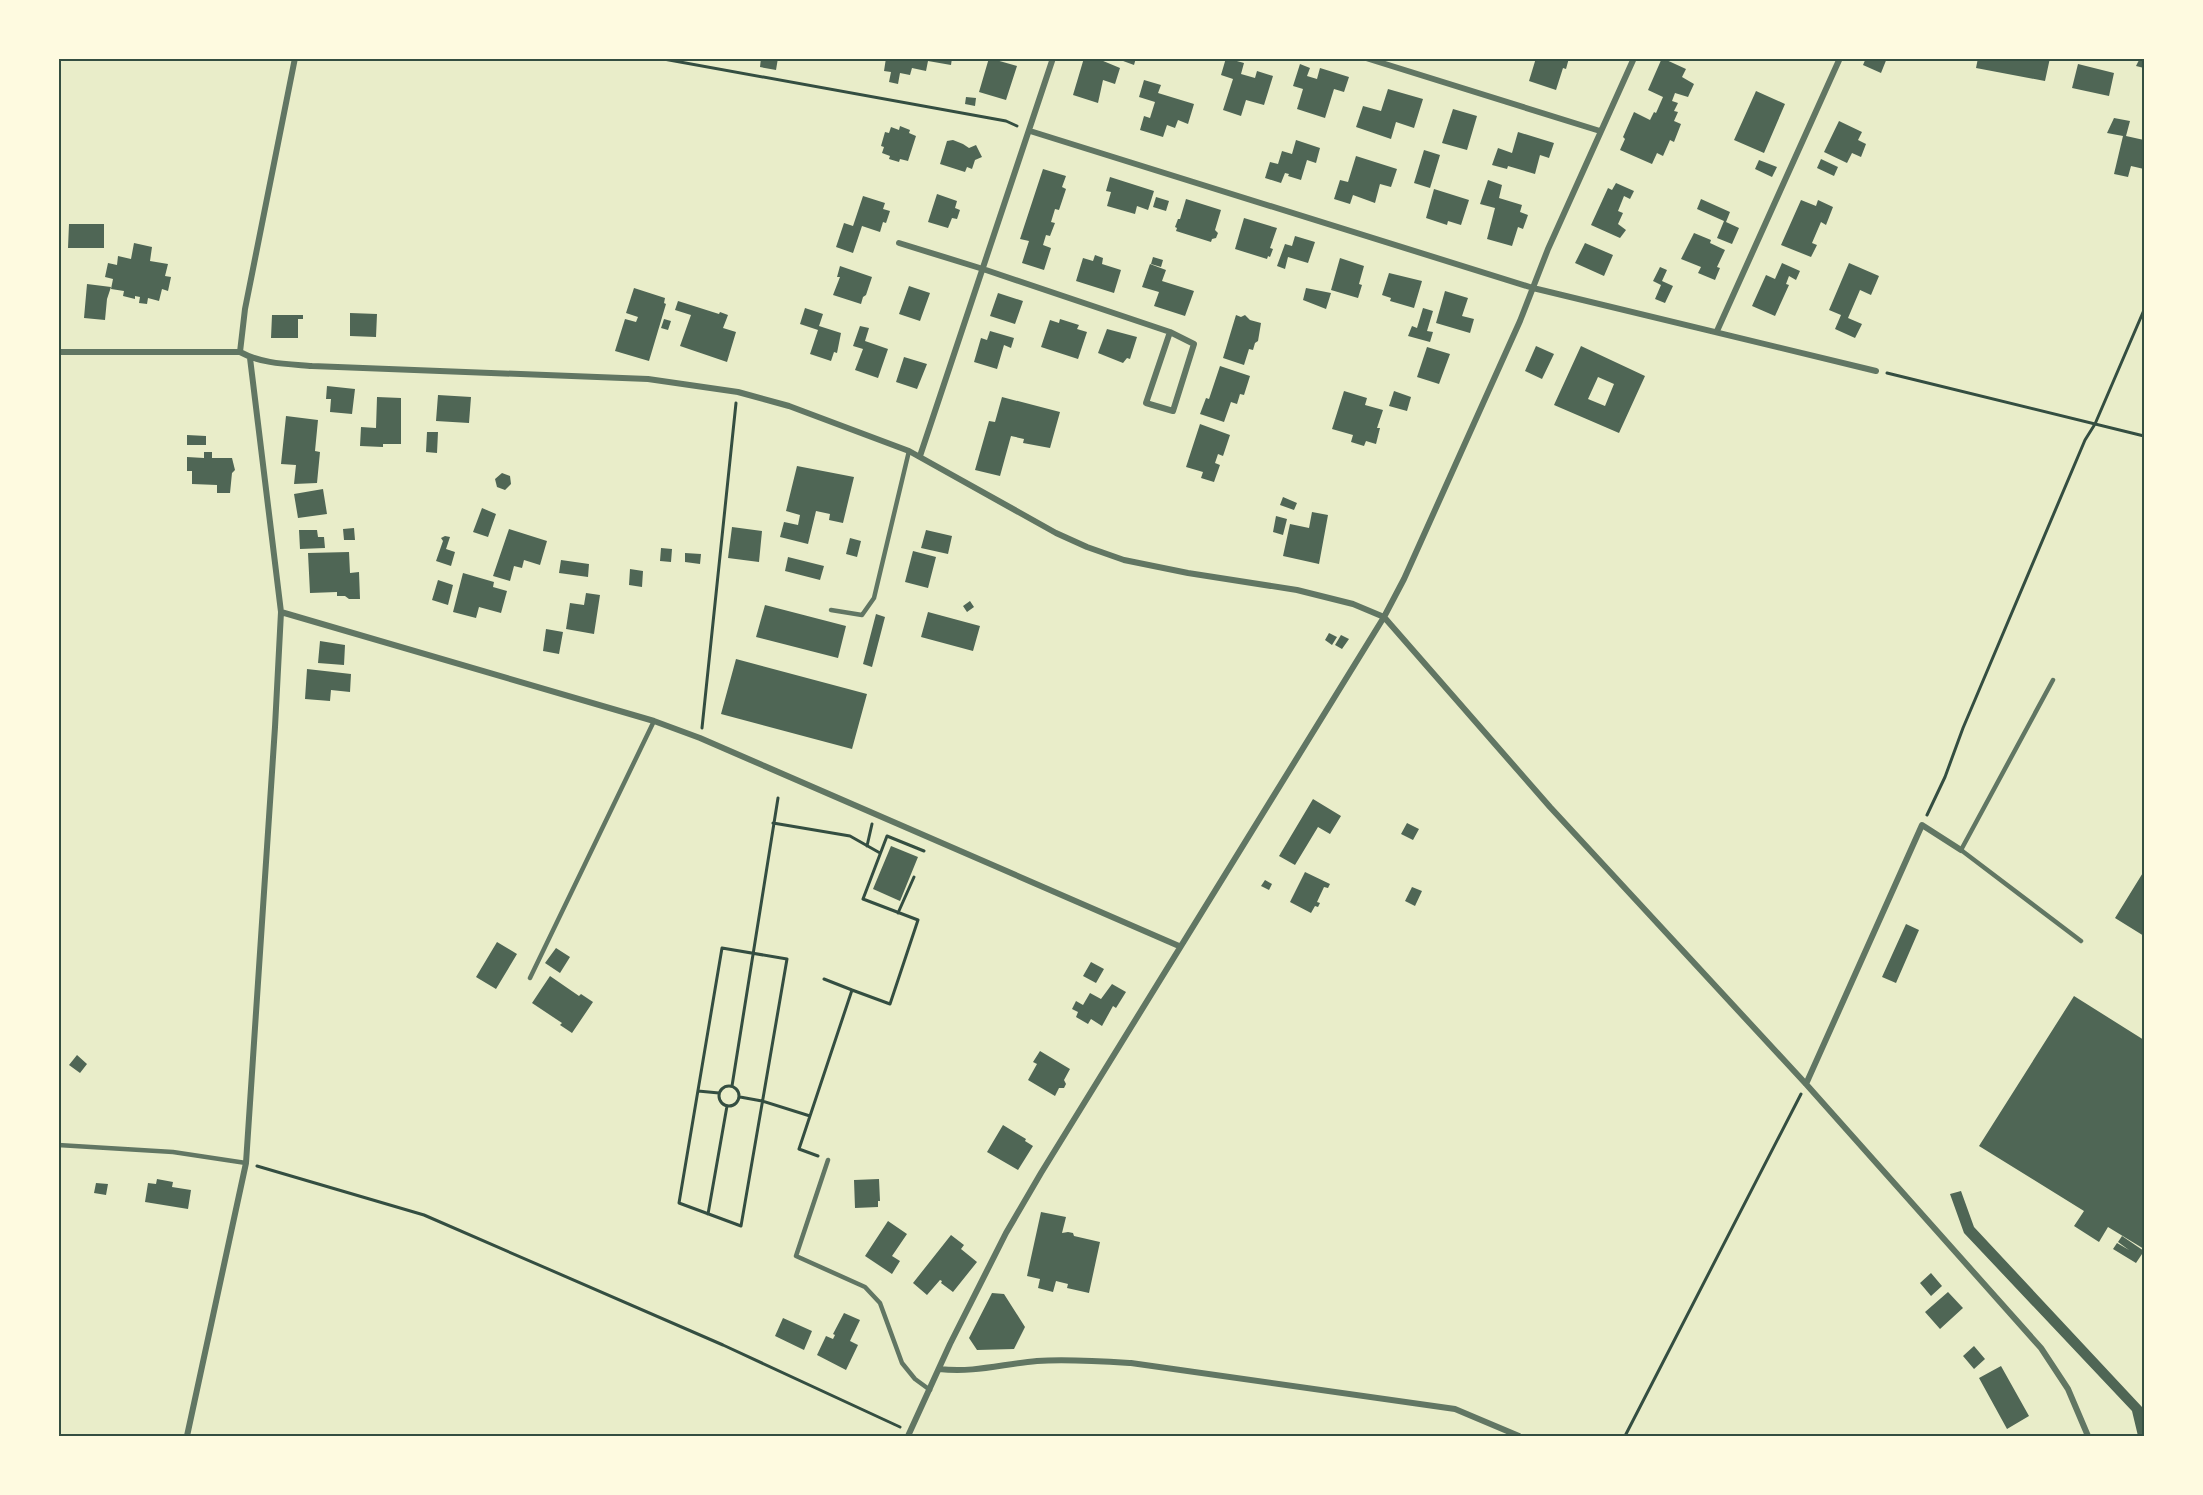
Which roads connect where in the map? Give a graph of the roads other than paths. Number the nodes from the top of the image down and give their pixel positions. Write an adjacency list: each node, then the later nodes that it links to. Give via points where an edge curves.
1 (295, 58): 14 (street)
2 (1053, 58): 6 (street)
3 (1366, 58): 7 (street)
4 (1634, 58): 7 (street)
5 (1840, 58): 11 (street)
6 (1030, 131): 9 (street); 10 (street)
7 (1600, 131): 10 (street)
8 (899, 243): 9 (street)
9 (984, 269): 12 (street); 18 (street)
10 (1533, 288): 11 (street); 21 (street)
11 (1717, 331): 16 (street)
12 (1170, 332): 12 (street, via 1194,344 1173,411 1146,403)
13 (58, 352): 14 (street)
14 (240, 352): 15 (street)
15 (250, 358): 17 (street, via 312,366 648,379 738,392 789,406); 20 (street)
16 (1876, 371)
17 (909, 451): 18 (street); 19 (lane, via 874,598 862,615)
18 (920, 456): 21 (street, via 1056,533 1124,560 1297,590 1353,604)
19 (831, 610)
20 (281, 612): 23 (street); 31 (street)
21 (1384, 617): 26 (street); 28 (street, via 1550,807)
22 (2053, 680): 24 (lane)
23 (654, 721): 26 (street); 27 (lane)
24 (1961, 850): 25 (lane); 28 (street, via 1922,825)
25 (2081, 941)
26 (1179, 946): 32 (street, via 1006,1233)
27 (530, 978)
28 (1806, 1084): 37 (street, via 2042,1348 2068,1389)
29 (58, 1145): 31 (lane, via 173,1152)
30 (828, 1160): 33 (lane, via 796,1256 865,1287 880,1304 902,1363)
31 (246, 1163): 35 (street)
32 (939, 1369): 33 (street); 36 (street, via 964,1371 1037,1361 1131,1363 1455,1409)
33 (930, 1390): 34 (street)
34 (909, 1434)
35 (187, 1437)
36 (1518, 1437)
37 (2088, 1437)

